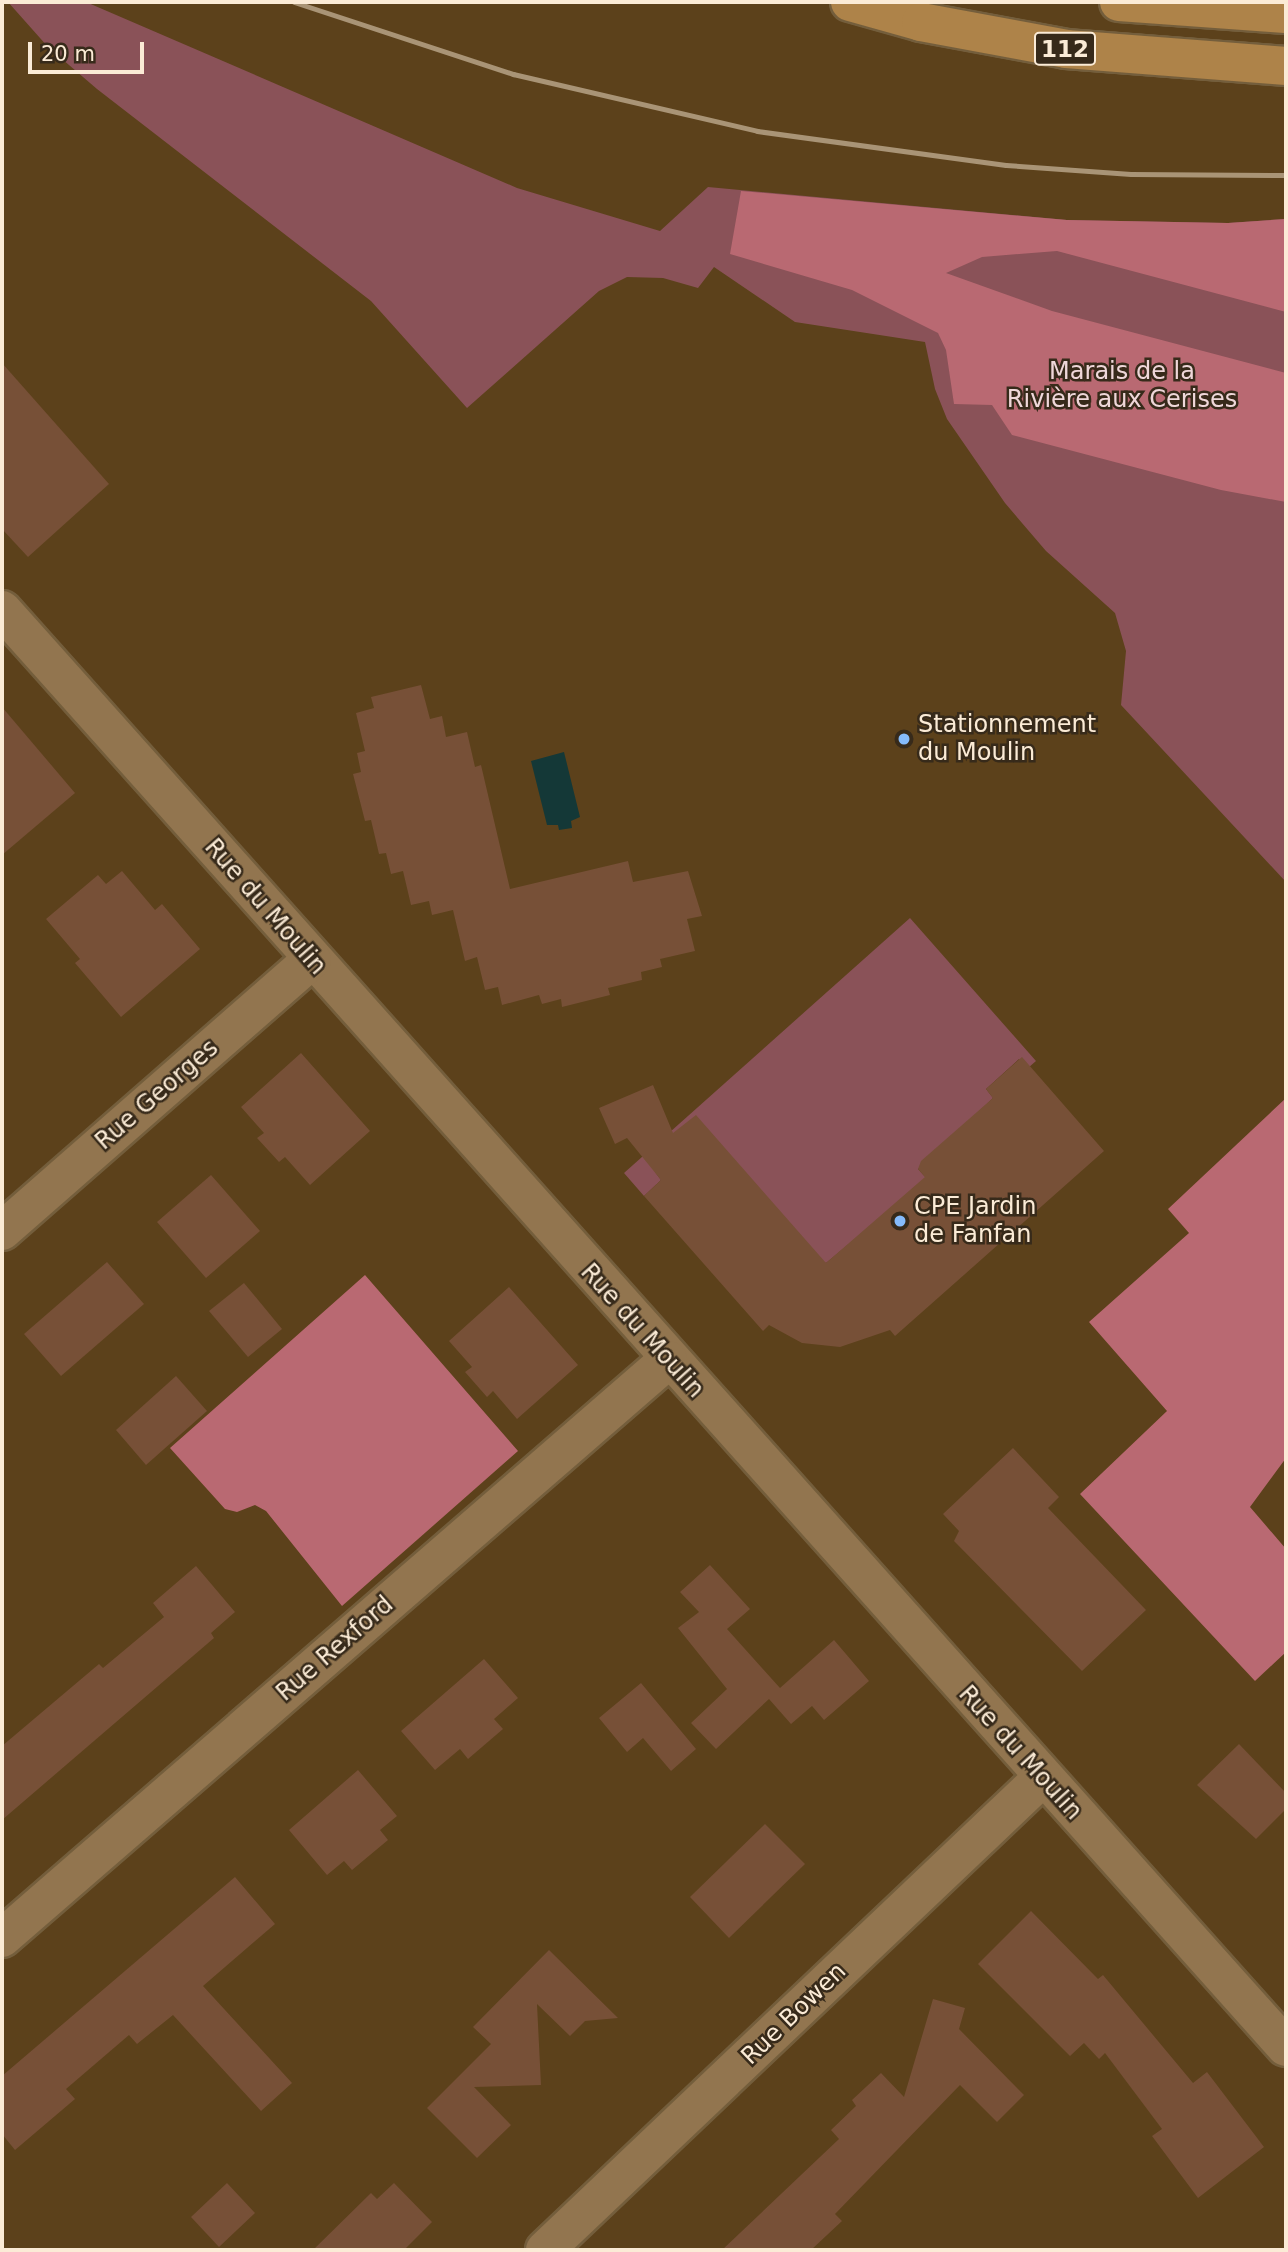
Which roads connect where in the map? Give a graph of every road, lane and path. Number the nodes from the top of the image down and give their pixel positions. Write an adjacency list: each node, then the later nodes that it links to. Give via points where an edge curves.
1 (849, 2): 4 (main road, 112, via 933,24 1066,49)
2 (1119, 2): 3 (main road, 112)
3 (1286, 15)
4 (1286, 66)
5 (2, 610): 6 (street, Rue du Moulin)
6 (312, 960): 7 (street, Rue Georges); 8 (street, Rue du Moulin)
7 (2, 1231)
8 (668, 1360): 9 (street, Rue du Moulin); 10 (street, Rue Rexford)
9 (1042, 1778): 11 (street, Rue du Moulin); 12 (street, Rue Bowen)
10 (2, 1938)
11 (1286, 2047)
12 (545, 2250)

